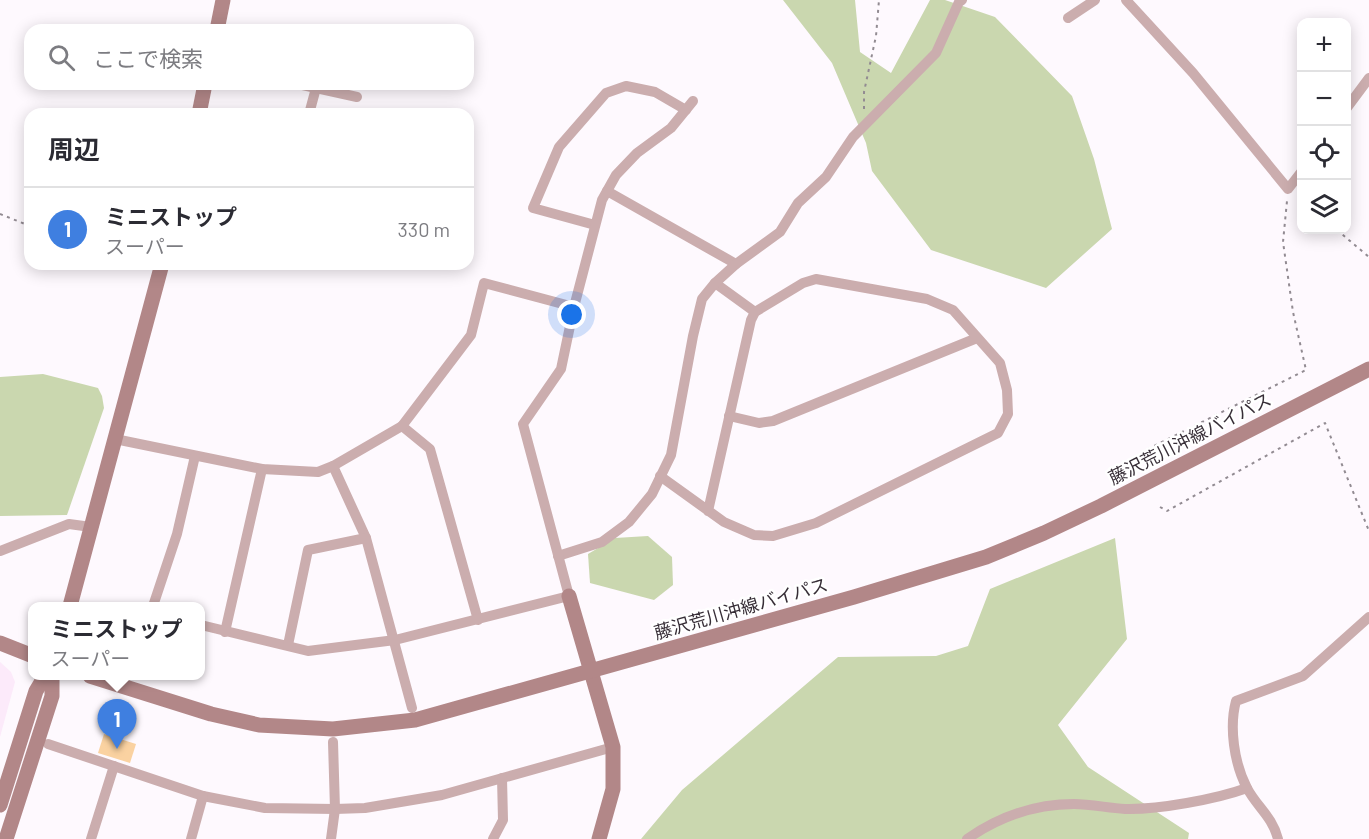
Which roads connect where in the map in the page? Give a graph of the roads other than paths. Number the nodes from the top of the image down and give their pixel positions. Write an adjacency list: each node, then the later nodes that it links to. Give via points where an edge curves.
1 (223, 0): 6 (main road)
2 (962, 0): 18 (street, via 936,52 853,137 826,177 798,203 780,232)
3 (1095, 0): 5 (street)
4 (1126, 0): 15 (street, via 1193,73 1288,189)
5 (1068, 18)
6 (218, 24)
7 (1369, 78): 12 (street)
8 (204, 90): 13 (main road)
9 (315, 90): 14 (street)
10 (325, 90): 11 (street)
11 (357, 97)
12 (1351, 103)
13 (200, 108)
14 (311, 108)
15 (1297, 177)
16 (607, 191): 17 (street); 17 (street, via 637,153 671,128 689,106 655,92 626,86 606,93 559,147 533,208); 18 (street)
17 (595, 225): 21 (street)
18 (736, 264): 20 (street)
19 (160, 270): 27 (main road)
20 (715, 283): 22 (street); 31 (street, via 702,299 671,455)
21 (574, 307): 26 (street, via 484,283 471,335); 36 (street, via 561,369 523,424)
22 (755, 312): 23 (street, via 802,283 816,279 927,299 953,310); 25 (street)
23 (977, 338): 25 (street, via 773,421 759,423); 32 (street, via 1000,363 1007,390 1008,414 998,433 816,523 773,536 753,535)
24 (1369, 369): 48 (main road, 藤沢荒川沖線バイパス, via 1101,506 986,557)
25 (729, 416): 32 (street)
26 (402, 426): 29 (street); 41 (street, via 430,449)
27 (115, 439): 28 (street); 33 (main road)
28 (195, 456): 30 (street); 39 (street, via 177,534)
29 (333, 466): 30 (street, via 318,472); 34 (street)
30 (262, 469): 43 (street)
31 (660, 476): 32 (street); 36 (street, via 652,494 629,522 602,542)
32 (708, 511)
33 (91, 527): 35 (street, via 69,524); 38 (main road)
34 (366, 538): 44 (street); 46 (street, via 308,550)
35 (0, 551)
36 (558, 556): 37 (street)
37 (569, 596): 41 (street); 48 (main road)
38 (71, 602)
39 (154, 602)
40 (1369, 616): 58 (street, via 1304,676 1236,701 1233,741)
41 (478, 620): 44 (street)
42 (205, 626): 43 (street)
43 (225, 632): 46 (street)
44 (395, 640): 46 (street, via 308,651); 52 (street)
45 (0, 644): 47 (main road)
46 (288, 645)
47 (28, 654)
48 (591, 672): 51 (main road, 藤沢荒川沖線バイパス, via 415,720 333,729 284,728 236,720); 55 (main road)
49 (42, 680): 60 (main road)
50 (52, 680): 62 (main road, via 52,696)
51 (105, 680)
52 (412, 708)
53 (333, 742): 61 (street)
54 (48, 744): 56 (street)
55 (613, 747): 57 (street); 67 (main road, via 614,789)
56 (114, 766): 59 (street); 63 (street)
57 (502, 778): 61 (street, via 415,801); 66 (street, via 503,820)
58 (1247, 788): 68 (street, via 1230,795 1146,808 1046,806 1010,814); 69 (street, via 1274,826)
59 (203, 796): 61 (street, via 265,808); 64 (street)
60 (0, 805)
61 (335, 809): 65 (street)
62 (6, 839)
63 (91, 839)
64 (191, 839)
65 (331, 839)
66 (493, 839)
67 (599, 839)
68 (967, 839)
69 (1278, 839)

